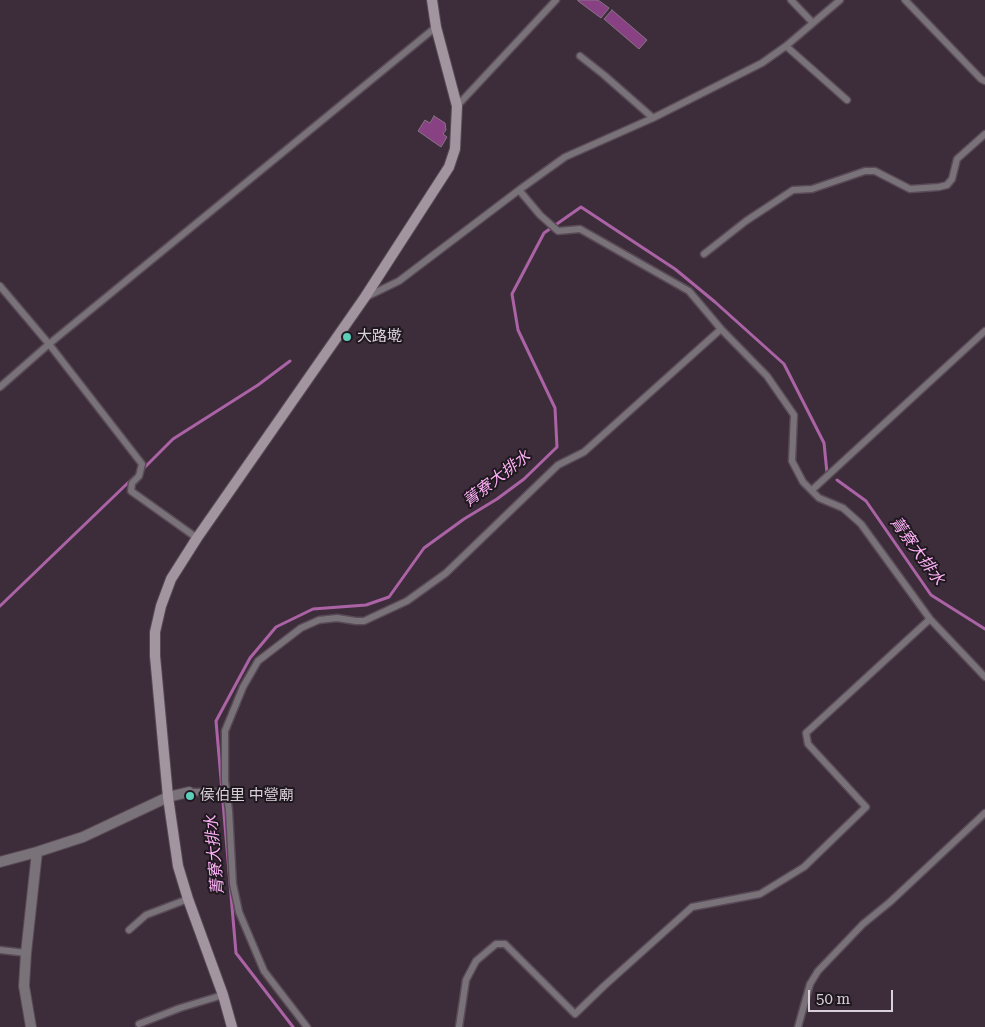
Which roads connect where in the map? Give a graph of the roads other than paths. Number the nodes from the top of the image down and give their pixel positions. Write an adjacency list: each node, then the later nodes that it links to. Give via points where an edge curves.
1 (432, 0): 7 (street)
2 (556, 0): 12 (lane)
3 (791, 0): 6 (lane)
4 (840, 0): 6 (lane)
5 (905, 0): 10 (lane)
6 (813, 23): 8 (lane)
7 (436, 27): 12 (street); 21 (lane)
8 (786, 46): 11 (lane); 13 (lane, via 762,63)
9 (580, 56): 13 (lane)
10 (985, 81)
11 (847, 100)
12 (457, 106): 18 (street, via 455,150 448,167)
13 (653, 118): 15 (lane, via 565,157)
14 (985, 134): 16 (lane, via 957,159 952,179 947,185 910,189 875,171 865,171 812,189 793,190)
15 (518, 190): 18 (lane, via 399,281); 19 (lane, via 558,231 580,229 689,291)
16 (704, 254)
17 (0, 286): 21 (lane)
18 (365, 297): 24 (street)
19 (721, 329): 23 (lane, via 767,376 794,414 792,461); 28 (lane, via 584,452 558,465 446,573 407,600 364,621 337,618 319,620 301,628 258,661 224,731)
20 (985, 331): 23 (lane)
21 (49, 344): 22 (lane); 24 (lane, via 142,464 131,491)
22 (0, 387)
23 (812, 490): 25 (lane, via 819,498 843,508 861,524)
24 (197, 538): 29 (street, via 171,579 155,632)
25 (930, 619): 26 (lane); 42 (lane, via 806,733 808,744 866,807 804,867 760,894 692,908 575,1014 505,944 496,944 476,961 466,980)
26 (984, 674)
27 (189, 792): 28 (lane); 29 (street)
28 (225, 792): 41 (lane, via 233,884 239,912 264,971)
29 (168, 797): 31 (street, via 83,837); 33 (street, via 178,866)
30 (985, 813): 43 (lane, via 863,924 818,971 810,984)
31 (37, 852): 32 (street); 36 (street)
32 (0, 862)
33 (188, 899): 34 (lane, via 146,914); 37 (street)
34 (129, 930)
35 (0, 950): 36 (lane)
36 (26, 953): 39 (street, via 24,986)
37 (223, 995): 38 (lane); 40 (street)
38 (138, 1024)
39 (31, 1027)
40 (232, 1027)
41 (307, 1027)
42 (459, 1027)
43 (798, 1027)

